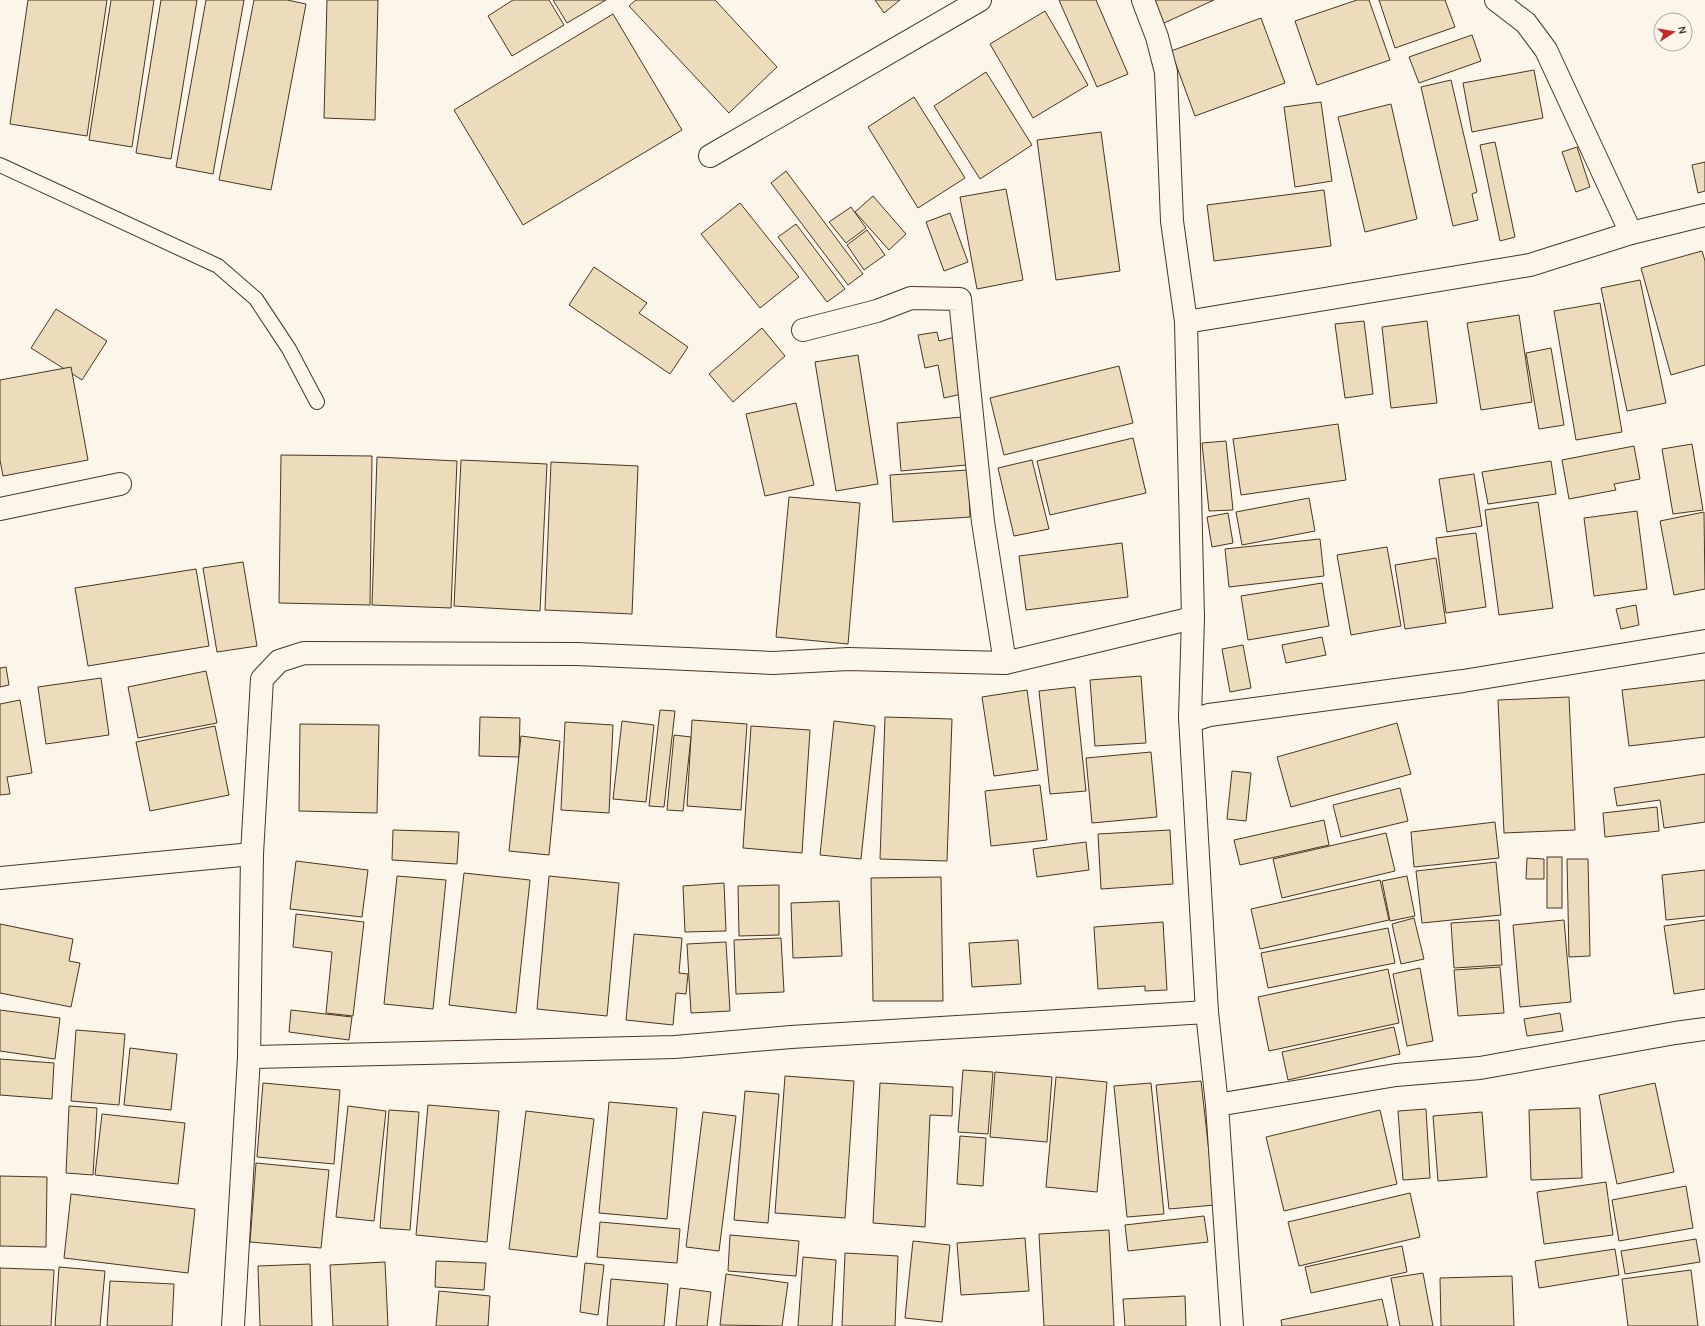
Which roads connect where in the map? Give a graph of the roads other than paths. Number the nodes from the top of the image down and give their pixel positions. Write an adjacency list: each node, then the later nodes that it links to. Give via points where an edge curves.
1 (980, 0): 4 (street)
2 (1143, 0): 8 (street, via 1157,37 1166,72 1172,221)
3 (1496, 0): 7 (street, via 1526,23 1546,50)
4 (710, 156)
5 (0, 164): 10 (lane, via 218,266 256,299 289,349)
6 (1705, 215): 7 (street)
7 (1631, 233): 8 (street, via 1530,265)
8 (1186, 322): 13 (street)
9 (803, 330): 15 (street, via 876,311 911,298 960,299 983,522)
10 (317, 402)
11 (120, 484): 12 (street)
12 (0, 509)
13 (1193, 618): 15 (street); 16 (street)
14 (1705, 640): 16 (street, via 1463,680 1197,719)
15 (1005, 663): 17 (street, via 848,660 773,663 577,654 304,653 279,661 262,679)
16 (1190, 717): 19 (street)
17 (252, 854): 18 (street); 21 (street)
18 (0, 878)
19 (1207, 1012): 21 (street, via 791,1037 675,1047); 22 (street)
20 (1705, 1029): 22 (street, via 1480,1068 1396,1075)
21 (249, 1057): 23 (street)
22 (1217, 1105): 24 (street)
23 (233, 1326)
24 (1232, 1326)

